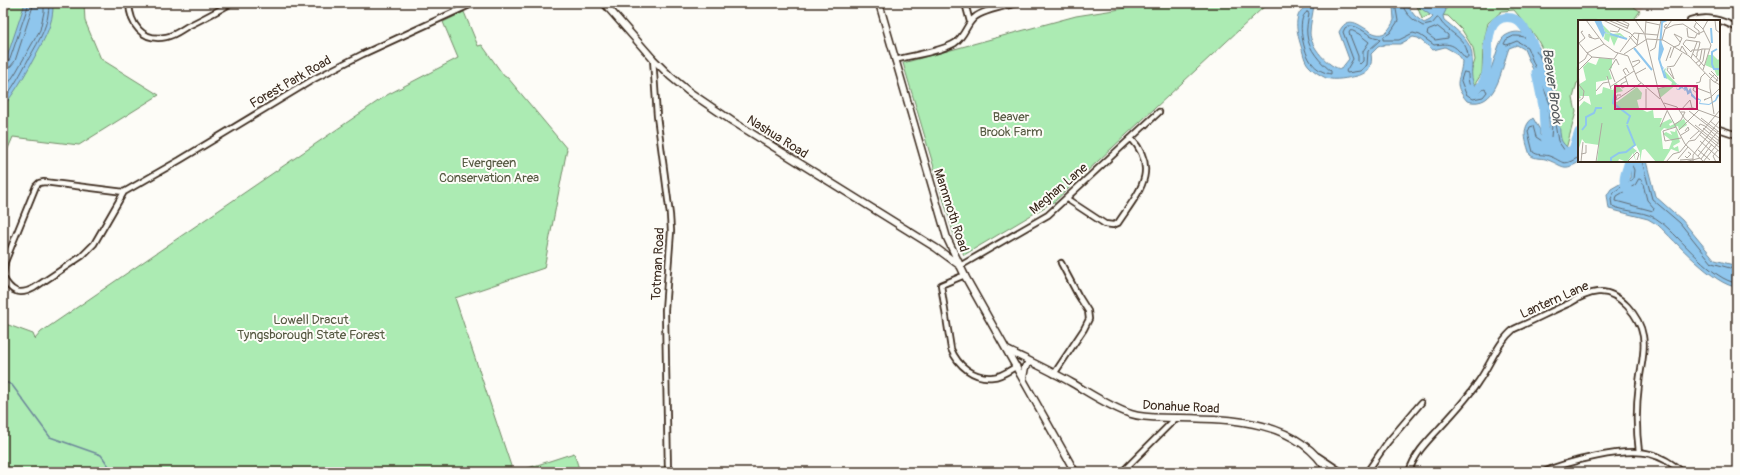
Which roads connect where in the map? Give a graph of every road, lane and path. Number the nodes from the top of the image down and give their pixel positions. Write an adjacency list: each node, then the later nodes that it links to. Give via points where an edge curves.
1 (129, 3): 2 (street, via 131,19 138,29 148,36 160,38 172,35)
2 (232, 3)
3 (474, 3): 19 (street, Forest Park Road, via 314,79)
4 (604, 3): 13 (main road, Nashua Road)
5 (879, 3): 14 (main road, Mammoth Road)
6 (965, 3): 11 (street)
7 (1018, 3): 11 (street, via 983,13)
8 (1696, 20): 9 (street)
9 (1716, 20)
10 (1720, 21): 12 (street)
11 (970, 22): 14 (street, via 962,37 954,43)
12 (1737, 28)
13 (653, 59): 22 (main road, Nashua Road, via 688,91 936,248); 34 (street, Totman Road, via 657,116 671,223 665,310)
14 (895, 60): 22 (main road, Mammoth Road, via 948,238)
15 (1159, 112): 18 (street, Meghan Lane)
16 (1720, 129): 17 (street)
17 (1737, 135)
18 (1131, 138): 20 (street, Meghan Lane); 20 (street, via 1141,152 1146,173 1144,184 1118,223 1105,224)
19 (124, 192): 24 (street, Forest Park Road, via 102,232 82,256 27,292 14,291 7,285); 24 (street, Forest Park Road, via 39,183 5,262)
20 (1067, 199): 22 (street, Meghan Lane, via 1048,215)
21 (1061, 263): 28 (street, via 1088,311 1088,319)
22 (960, 266): 23 (main road, Mammoth Road)
23 (965, 275): 25 (main road, Mammoth Road); 27 (street, via 941,285 951,349 955,358 969,372 982,376 994,377)
24 (3, 276)
25 (1007, 350): 26 (main road, Donahue Road); 27 (main road, Mammoth Road)
26 (1030, 362): 28 (main road, Donahue Road); 29 (main road, via 1025,367)
27 (1016, 366): 29 (main road, Mammoth Road)
28 (1054, 374): 31 (main road, Donahue Road, via 1131,414)
29 (1023, 378): 35 (main road, Mammoth Road)
30 (1421, 403): 39 (street, via 1386,442)
31 (1176, 418): 32 (main road, Donahue Road, via 1224,419 1260,424 1292,438); 36 (street)
32 (1312, 451): 37 (main road, Donahue Road); 38 (street)
33 (1639, 452): 40 (street, Lantern Lane, via 1637,414 1644,344 1642,330 1635,316 1621,301 1598,292 1514,329 1498,348 1479,381 1424,445); 41 (street, via 1607,455); 42 (street, via 1658,456)
34 (668, 472)
35 (1075, 472)
36 (1122, 472)
37 (1328, 472)
38 (1342, 472)
39 (1367, 472)
40 (1409, 472)
41 (1544, 472)
42 (1683, 472)

